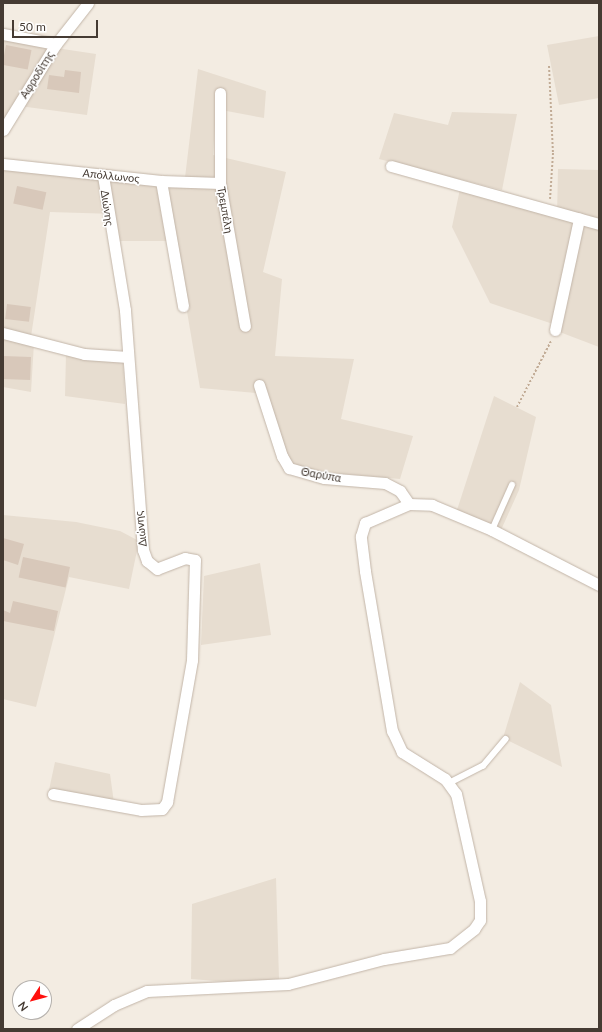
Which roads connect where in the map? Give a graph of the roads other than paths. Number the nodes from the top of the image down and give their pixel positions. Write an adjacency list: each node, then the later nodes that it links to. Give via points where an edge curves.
1 (88, 3): 3 (street, Αφροδίτης)
2 (3, 34): 3 (street)
3 (56, 44): 5 (street, Αφροδίτης)
4 (220, 93): 10 (street, Τρεμπέλη)
5 (3, 130)
6 (3, 164): 8 (street, Απόλλωνος)
7 (390, 166): 11 (street)
8 (103, 176): 9 (street, Απόλλωνος); 17 (street, Διώνης, via 125,310)
9 (161, 181): 10 (street, Απόλλωνος); 13 (street)
10 (220, 183): 14 (street, Τρεμπέλη)
11 (579, 219): 12 (street); 15 (street)
12 (599, 224)
13 (183, 306)
14 (245, 326)
15 (555, 330)
16 (3, 333): 17 (street, via 84,354)
17 (128, 357): 25 (street, Διώνης, via 143,550 147,561 157,570 185,558 195,560 192,660 167,802 162,809 141,810)
18 (259, 384): 20 (street, Θαρύπα, via 282,456 289,468 320,477 385,483 400,491)
19 (512, 484): 21 (lane)
20 (409, 504): 21 (street, via 432,505); 24 (street, via 363,525 361,536 365,571 394,740 408,757)
21 (492, 530): 22 (street)
22 (599, 584)
23 (506, 739): 24 (lane, via 483,766)
24 (449, 783): 26 (street, via 460,802 480,901 480,920 466,939 442,950 384,959 275,986 153,990 114,1005)
25 (54, 794)
26 (76, 1029)

